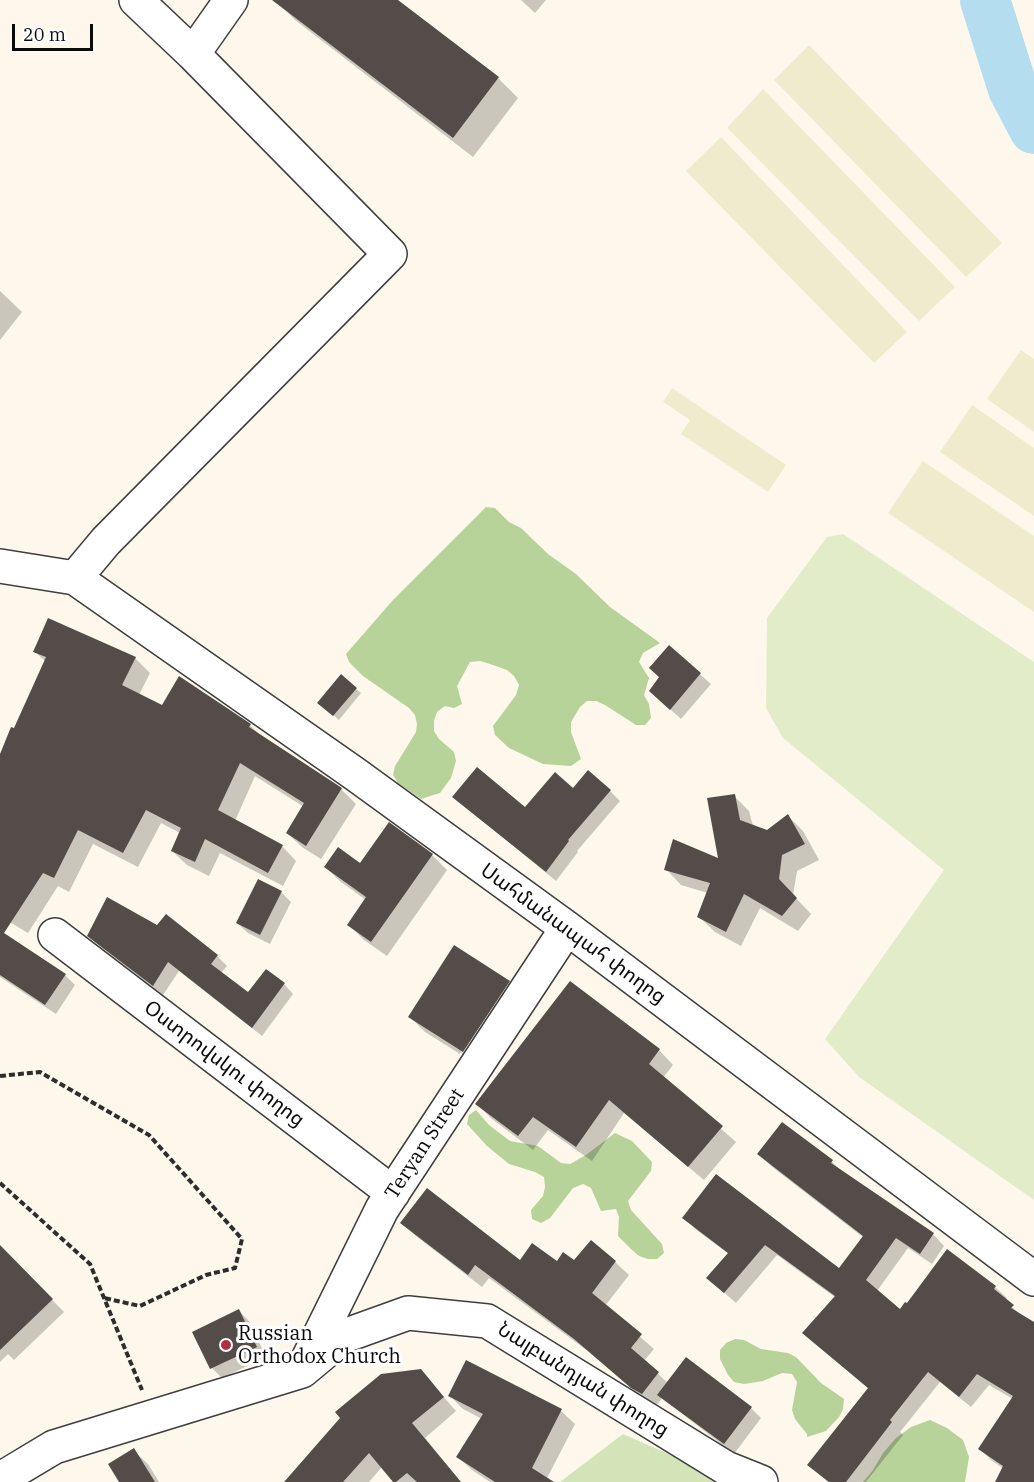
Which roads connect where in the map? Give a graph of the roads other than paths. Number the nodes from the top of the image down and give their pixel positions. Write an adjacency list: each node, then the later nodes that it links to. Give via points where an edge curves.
1 (136, 0): 3 (street)
2 (231, 0): 3 (street)
3 (193, 54): 5 (street, via 390,254 106,541)
4 (0, 566): 5 (street)
5 (75, 578): 6 (street, Սահմանապահ փողոց)
6 (567, 928): 8 (street, Teryan Street); 9 (street, Սահմանապահ փողոց)
7 (55, 935): 8 (street, Օստրովսկու փողոց)
8 (393, 1193): 10 (street, Teryan Street)
9 (1034, 1279)
10 (302, 1371): 11 (street, Նալբանդյան փողոց, via 54,1447); 12 (street, Նալբանդյան փողոց, via 344,1336 408,1313 487,1321 726,1468)
11 (1, 1482)
12 (761, 1482)

